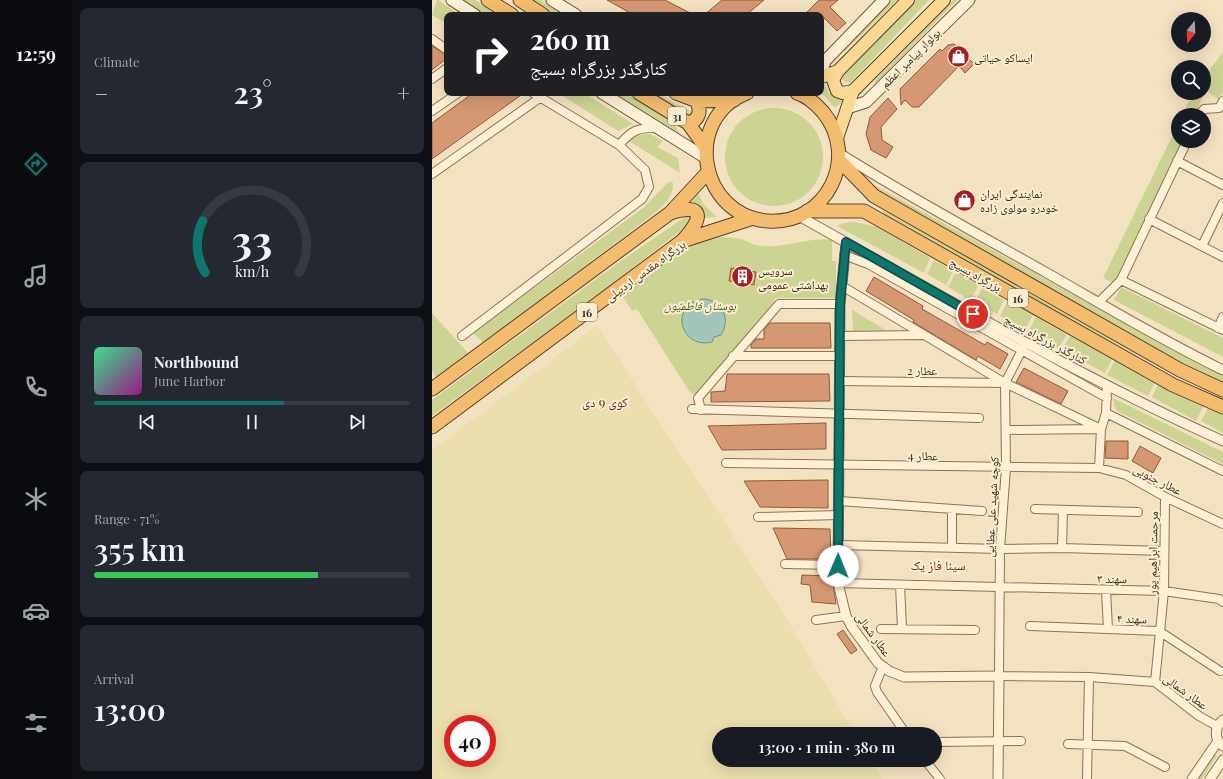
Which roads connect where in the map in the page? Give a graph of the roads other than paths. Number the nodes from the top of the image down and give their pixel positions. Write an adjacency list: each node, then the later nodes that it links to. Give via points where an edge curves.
1 (452, 0): 10 (main road)
2 (488, 0): 11 (highway)
3 (520, 0): 12 (highway)
4 (552, 0): 9 (main road)
5 (884, 0): 16 (main road)
6 (908, 0): 18 (main road)
7 (944, 0): 21 (main road, بولوار پیامبر اعظم)
8 (969, 0): 33 (main road, بولوار پیامبر اعظم, via 866,102)
9 (564, 3): 13 (main road)
10 (470, 12)
11 (507, 12)
12 (538, 12)
13 (573, 12)
14 (432, 39): 15 (street)
15 (444, 48)
16 (824, 64)
17 (444, 70): 20 (street)
18 (838, 71): 19 (main road); 21 (main road, via 833,80 837,91)
19 (824, 76)
20 (432, 79)
21 (853, 91): 33 (main road, بولوار پیامبر اعظم)
22 (454, 96): 35 (street)
23 (538, 96): 30 (street)
24 (607, 96): 37 (main road)
25 (644, 96): 36 (highway, 31)
26 (684, 96): 31 (highway)
27 (732, 96): 31 (highway)
28 (738, 96): 41 (highway, 16, via 714,121)
29 (802, 96): 38 (highway, 16, via 818,105 830,120)
30 (541, 98): 39 (street); 45 (street)
31 (697, 101): 36 (highway, via 701,110 694,122)
32 (1222, 107): 34 (street)
33 (847, 108): 38 (main road, بولوار پیامبر اعظم)
34 (1204, 108)
35 (432, 111)
36 (688, 123): 41 (highway, 31)
37 (659, 128): 39 (street, via 644,127 628,133); 41 (main road)
38 (837, 138): 42 (highway, 16)
39 (618, 145): 66 (street, via 645,170 649,187 642,199)
40 (1184, 148): 43 (street)
41 (706, 153): 44 (highway, 16)
42 (839, 156): 47 (highway, بزرگراه بسیج / 16); 51 (highway, 16, via 836,175 829,189 820,202); 61 (street)
43 (1177, 161): 46 (street); 53 (street)
44 (708, 172): 50 (highway, 16); 52 (highway, 16, via 714,188 724,201)
45 (432, 174)
46 (1223, 185)
47 (874, 196): 49 (highway, via 866,195 862,198); 76 (highway, بزرگراه بسیج / 16, via 1180,370)
48 (1223, 203): 56 (street)
49 (864, 211): 51 (highway, 16); 78 (highway, بزرگراه بسیج / 16, via 1173,385)
50 (670, 213): 54 (highway, via 687,208 698,216 695,227); 75 (highway, 16)
51 (803, 214): 52 (highway, 16, via 776,221); 55 (street, کنارگذر بزرگراه بسیج)
52 (753, 218): 54 (highway, بزرگراه مقدس اردبیلی / 16)
53 (1150, 219): 56 (street); 59 (street)
54 (682, 241): 84 (highway, بزرگراه مقدس اردبیلی / 16)
55 (846, 242): 57 (street, عطار شمالی); 68 (street, کنارگذر بزرگراه بسیج)
56 (1202, 246): 58 (street)
57 (844, 255): 60 (street, عطار شمالی); 68 (street, via 868,264)
58 (1223, 257)
59 (1121, 280): 61 (street); 64 (street)
60 (842, 286): 62 (street, عطار شمالی); 65 (street)
61 (1099, 302): 71 (street)
62 (840, 304): 67 (street, عطار شمالی); 69 (street, via 779,304)
63 (1223, 317): 64 (street)
64 (1220, 329)
65 (924, 335): 67 (street); 73 (street)
66 (462, 336)
67 (840, 336): 70 (street, عطار شمالی)
68 (1023, 347): 73 (street, کوچه شهید علی عطایی); 74 (street, کنارگذر بزرگراه بسیج); 77 (street)
69 (733, 356): 70 (street); 80 (street, via 698,398)
70 (840, 356): 72 (street, عطار شمالی)
71 (1223, 370)
72 (840, 381): 73 (street, عطار 2); 81 (street, عطار شمالی)
73 (1005, 382): 85 (street); 86 (street, کوچه شهید علی عطایی)
74 (1107, 387): 77 (street); 87 (street, کنارگذر بزرگراه بسیج)
75 (432, 389)
76 (1223, 390)
77 (1106, 398): 82 (street)
78 (1223, 407)
79 (692, 410): 80 (street)
80 (701, 410): 81 (street)
81 (839, 413): 83 (street); 89 (street, عطار شمالی)
82 (1106, 413): 85 (street); 92 (street)
83 (979, 418)
84 (432, 427)
85 (1100, 429): 86 (street); 91 (street)
86 (1006, 430): 90 (street, کوچه شهید علی عطایی)
87 (1223, 441)
88 (726, 463): 89 (street, عطار 4)
89 (839, 466): 90 (street, عطار 4); 94 (street, عطار شمالی)
90 (1006, 468): 91 (street, عطار جنوبی); 106 (street, کوچه شهید علی عطایی)
91 (1099, 468): 93 (street, عطار جنوبی, via 1126,475)
92 (1223, 471)
93 (1165, 497): 102 (street, عطار جنوبی); 107 (street, مرحمت ابراهیم پور)
94 (839, 501): 96 (street); 100 (street, عطار شمالی)
95 (1035, 509): 97 (street)
96 (952, 510): 98 (street); 104 (street)
97 (1063, 510): 99 (street); 105 (street)
98 (982, 511)
99 (1138, 512)
100 (839, 515): 101 (street); 103 (street, عطار شمالی)
101 (758, 517)
102 (1223, 524)
103 (839, 545): 104 (street); 109 (street, عطار شمالی)
104 (952, 547): 106 (street)
105 (1062, 548): 106 (street); 107 (street)
106 (1000, 549): 112 (street, کوچه شهید علی عطایی)
107 (1164, 551): 114 (street, مرحمت ابراهیم پور)
108 (785, 564): 109 (street)
109 (838, 566): 110 (street, عطار شمالی)
110 (838, 583): 111 (street, سهند ۳); 116 (street, عطار شمالی)
111 (900, 585): 112 (street, سهند ۳); 119 (street)
112 (1000, 588): 113 (street, سهند ۳); 126 (street, کوچه شهید علی عطایی)
113 (1106, 590): 114 (street, سهند ۳); 121 (street)
114 (1164, 591): 115 (street, سهند ۳, via 1219,599); 123 (street, مرحمت ابراهیم پور)
115 (1223, 602)
116 (846, 616): 117 (street); 124 (street, عطار شمالی)
117 (816, 620)
118 (1030, 626): 121 (street, سهند ۴)
119 (902, 628): 120 (street); 122 (street)
120 (881, 629)
121 (1108, 629): 123 (street, سهند ۴)
122 (975, 630)
123 (1159, 631): 125 (street, سهند ۴); 128 (street, مرحمت ابراهیم پور)
124 (883, 666): 126 (street, عطار شمالی, via 904,677); 130 (street, via 875,686)
125 (1220, 671)
126 (999, 676): 127 (street, عطار شمالی); 131 (street)
127 (1089, 677): 128 (street, عطار شمالی); 136 (street)
128 (1155, 682): 129 (street, عطار شمالی, via 1199,716)
129 (1220, 723): 135 (street, via 1216,731)
130 (901, 727)
131 (998, 741): 132 (street); 133 (street); 141 (street)
132 (1021, 741)
133 (942, 742)
134 (1068, 744): 136 (street)
135 (1220, 744): 143 (street)
136 (1088, 745): 139 (street, via 1125,746); 142 (street)
137 (1223, 760): 144 (street)
138 (931, 767): 140 (street)
139 (1165, 767)
140 (940, 779)
141 (998, 779)
142 (1087, 779)
143 (1192, 779)
144 (1210, 779)

